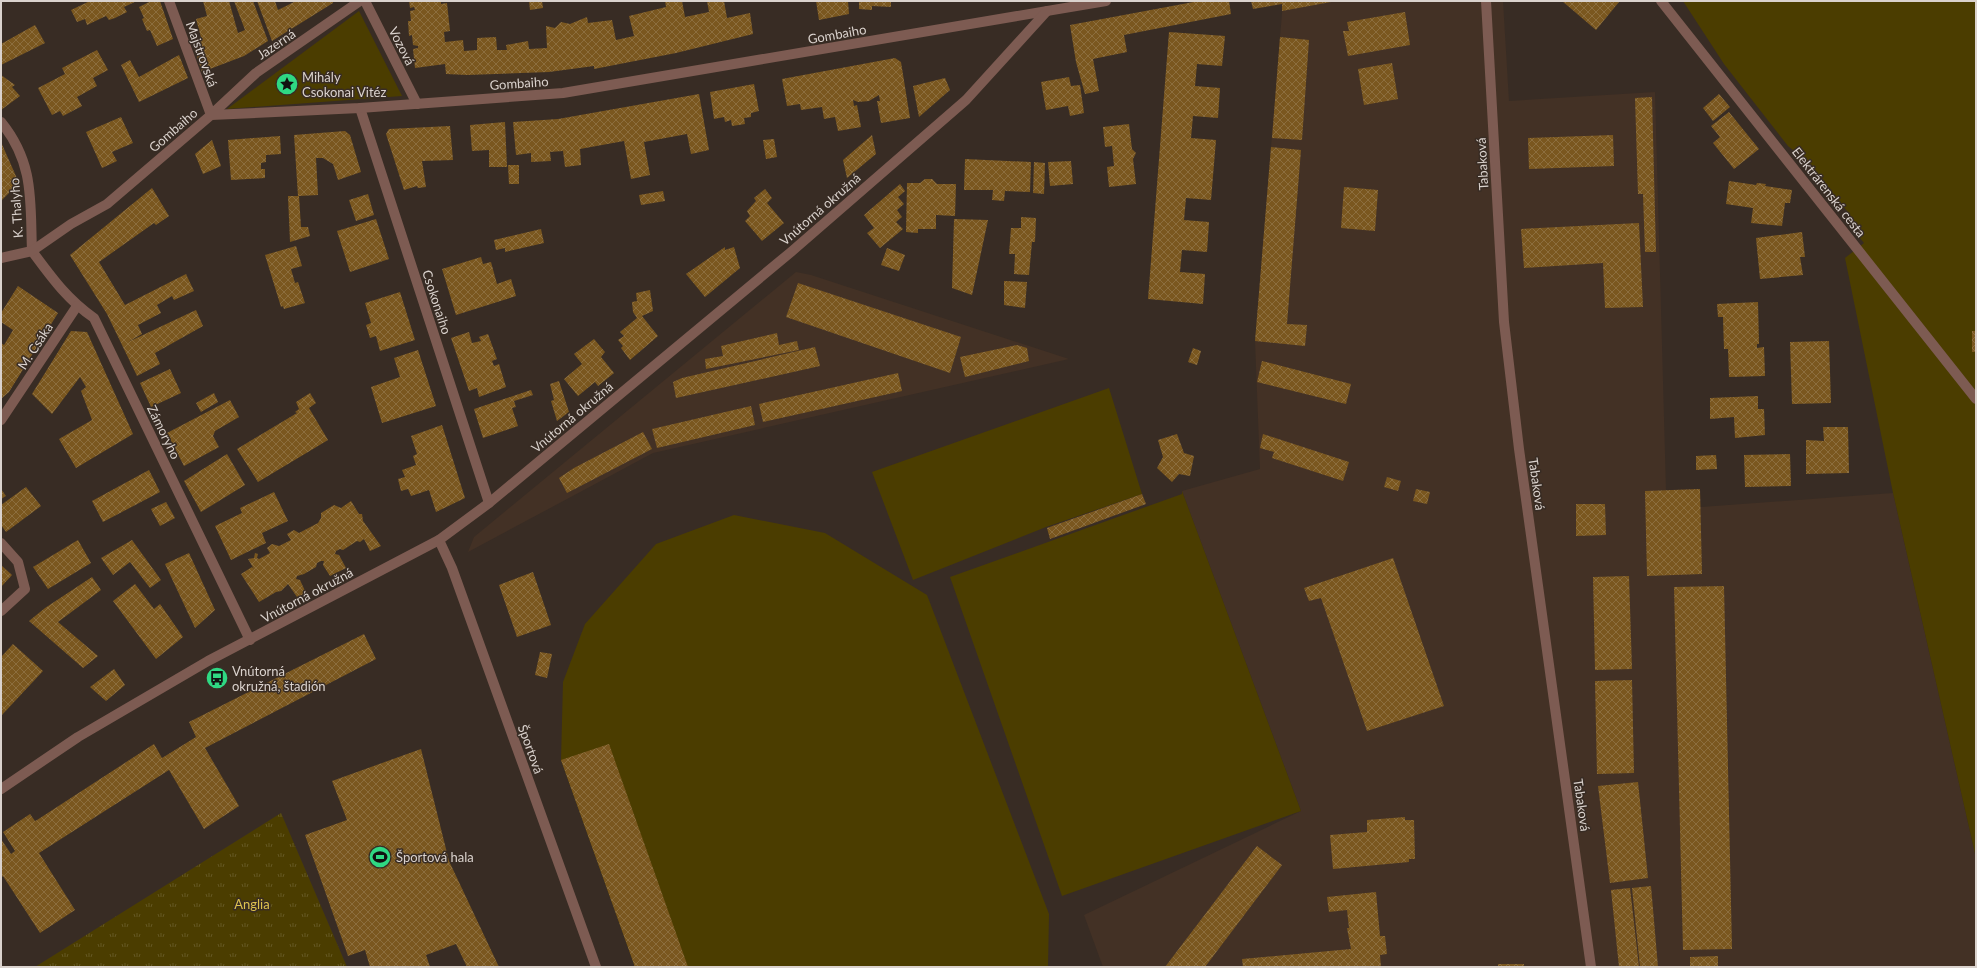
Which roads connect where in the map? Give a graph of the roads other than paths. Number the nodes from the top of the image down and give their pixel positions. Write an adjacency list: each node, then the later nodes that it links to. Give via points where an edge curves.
1 (169, 1): 11 (street, Majstrovská)
2 (360, 1): 11 (street, Jazerná, via 256,73)
3 (365, 1): 9 (street, Vozová)
4 (1047, 1): 8 (street)
5 (1106, 1): 8 (street)
6 (1486, 1): 25 (street, Tabaková, via 1504,322 1519,449)
7 (1661, 1): 16 (street, Elektrárenská cesta)
8 (1048, 12): 9 (street, Gombaiho, via 563,93); 18 (street, Vnútorná okružná, via 966,100 791,252)
9 (417, 104): 10 (street, Gombaiho)
10 (360, 108): 11 (street, Gombaiho); 18 (street, Csokonaiho)
11 (211, 115): 13 (street, Gombaiho, via 107,204 71,224)
12 (1, 122): 13 (street, K. Thalyho, via 25,165 29,184)
13 (32, 251): 14 (street); 15 (street, Zámoryho, via 61,290)
14 (1, 258)
15 (77, 306): 17 (street, M. Csáka); 22 (street, Zámoryho, via 94,318)
16 (1976, 399)
17 (1, 420)
18 (490, 503): 19 (street, Vnútorná okružná)
19 (439, 540): 22 (street, Vnútorná okružná); 24 (street, Športová, via 452,568)
20 (1, 543): 21 (street, via 18,562 24,589)
21 (1, 610)
22 (250, 640): 23 (street, Vnútorná okružná, via 208,661 78,737)
23 (1, 789)
24 (596, 967)
25 (1591, 967)

